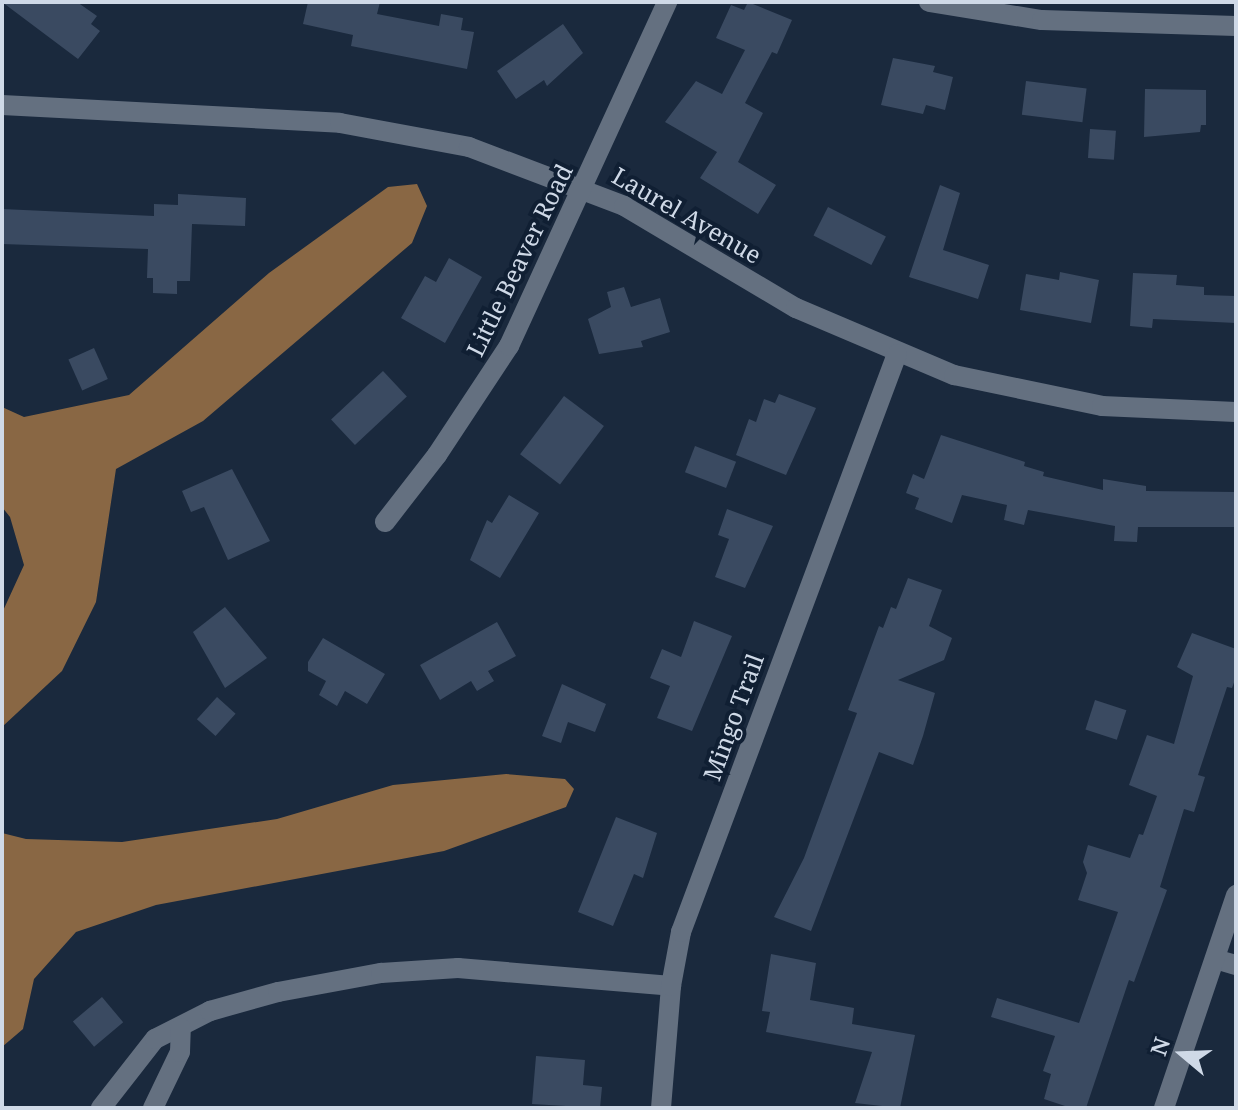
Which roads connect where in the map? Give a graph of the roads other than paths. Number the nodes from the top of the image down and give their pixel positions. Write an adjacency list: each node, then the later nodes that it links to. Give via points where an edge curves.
1 (667, 2): 5 (street, Little Beaver Road)
2 (929, 2): 3 (street, via 1042,20)
3 (1236, 26)
4 (2, 105): 5 (street, Laurel Avenue, via 340,123 469,147)
5 (585, 187): 6 (street, Laurel Avenue, via 796,308); 8 (street, Little Beaver Road, via 509,346)
6 (897, 354): 7 (street, Laurel Avenue, via 996,387 1102,406); 12 (street, Mingo Trail, via 681,932)
7 (1236, 412)
8 (385, 522)
9 (1236, 895): 10 (street)
10 (1215, 959): 11 (street); 17 (street)
11 (1236, 965)
12 (671, 986): 13 (street, via 458,968 381,973 278,992 210,1011); 16 (street, Mingo Trail)
13 (181, 1028): 14 (street, via 155,1039); 15 (street, via 180,1052)
14 (101, 1108)
15 (153, 1108)
16 (661, 1108)
17 (1164, 1108)

